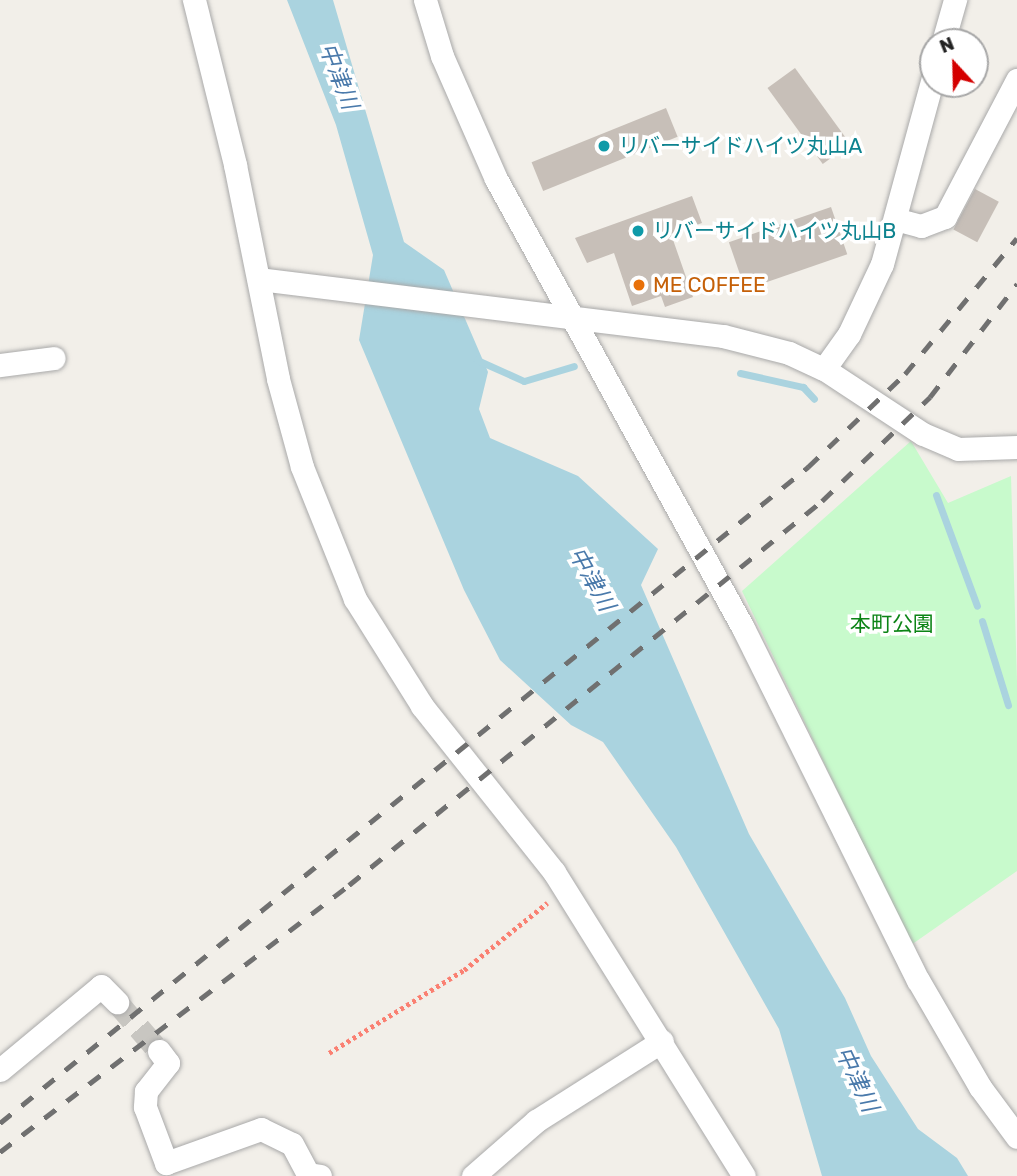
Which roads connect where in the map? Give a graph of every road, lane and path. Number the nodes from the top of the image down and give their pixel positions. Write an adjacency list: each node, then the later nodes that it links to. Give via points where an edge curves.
1 (194, 0): 8 (street)
2 (425, 0): 9 (street, via 442,56 496,179)
3 (955, 0): 4 (street)
4 (947, 28)
5 (1017, 80): 7 (street, via 945,217 920,226)
6 (928, 98): 7 (street)
7 (895, 219): 12 (street, via 864,305)
8 (259, 279): 9 (street); 14 (street, via 278,379 302,467 355,599 422,706)
9 (573, 318): 12 (street, via 723,336 789,353); 20 (street, via 743,628 918,980 980,1087)
10 (54, 358): 11 (street)
11 (0, 365)
12 (824, 369): 13 (street, via 947,444 994,451)
13 (1017, 447)
14 (565, 890): 16 (street); 18 (path, via 464,971)
15 (117, 1002): 19 (street, via 101,986)
16 (662, 1041): 23 (street, via 536,1121); 24 (street)
17 (159, 1051): 21 (street, via 168,1063 146,1091 145,1107)
18 (329, 1053)
19 (0, 1070)
20 (1017, 1138)
21 (161, 1170): 22 (street, via 261,1129 292,1144 308,1174)
22 (320, 1176)
23 (473, 1176)
24 (744, 1176)

